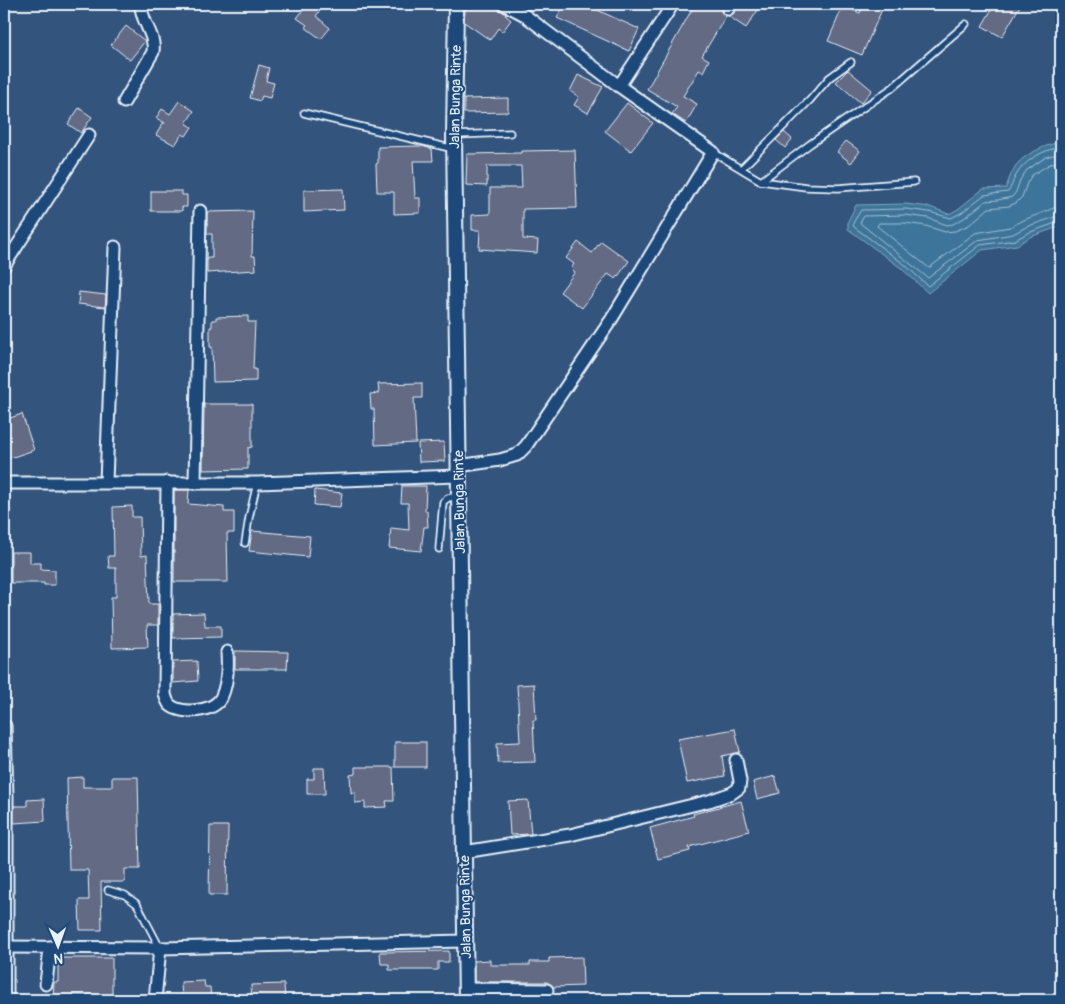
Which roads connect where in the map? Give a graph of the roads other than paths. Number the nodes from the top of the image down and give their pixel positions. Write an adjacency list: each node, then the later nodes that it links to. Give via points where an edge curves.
1 (141, 4): 8 (street, via 154,45 153,52)
2 (456, 4): 12 (street, Jalan Bunga Rinte)
3 (504, 4): 7 (street, via 523,14)
4 (673, 4): 7 (street)
5 (966, 24): 15 (lane, via 892,88)
6 (851, 62): 14 (lane, via 829,78)
7 (619, 86): 13 (street)
8 (124, 102)
9 (304, 113): 12 (lane)
10 (510, 133): 12 (lane)
11 (89, 135): 19 (street)
12 (454, 142): 20 (street, Jalan Bunga Rinte)
13 (713, 152): 14 (lane); 20 (street, via 611,320 526,446 517,455)
14 (742, 168): 15 (lane)
15 (762, 181): 16 (lane, via 838,188)
16 (914, 182)
17 (200, 211): 24 (street)
18 (115, 247): 21 (street)
19 (4, 266)
20 (458, 471): 25 (street); 26 (street, Jalan Bunga Rinte)
21 (106, 482): 22 (street); 23 (street)
22 (167, 482): 24 (street); 29 (street, via 165,694 171,706 198,710 216,704 228,671)
23 (4, 483)
24 (195, 483): 25 (street)
25 (257, 483): 27 (lane)
26 (459, 496): 28 (lane, via 443,502); 33 (street, Jalan Bunga Rinte)
27 (245, 543)
28 (439, 549)
29 (227, 652)
30 (5, 726): 32 (street)
31 (736, 760): 33 (street, via 739,788 709,801 570,836)
32 (6, 798): 34 (street)
33 (464, 852): 36 (street, Jalan Bunga Rinte)
34 (6, 877): 37 (street)
35 (108, 890): 39 (lane, via 125,895 137,904)
36 (465, 941): 39 (street); 42 (street, Jalan Bunga Rinte)
37 (6, 947): 38 (street); 43 (street)
38 (50, 948): 39 (street); 40 (street)
39 (160, 948): 44 (street)
40 (46, 984)
41 (547, 990): 42 (street)
42 (466, 995)
43 (7, 1000)
44 (155, 1000)

